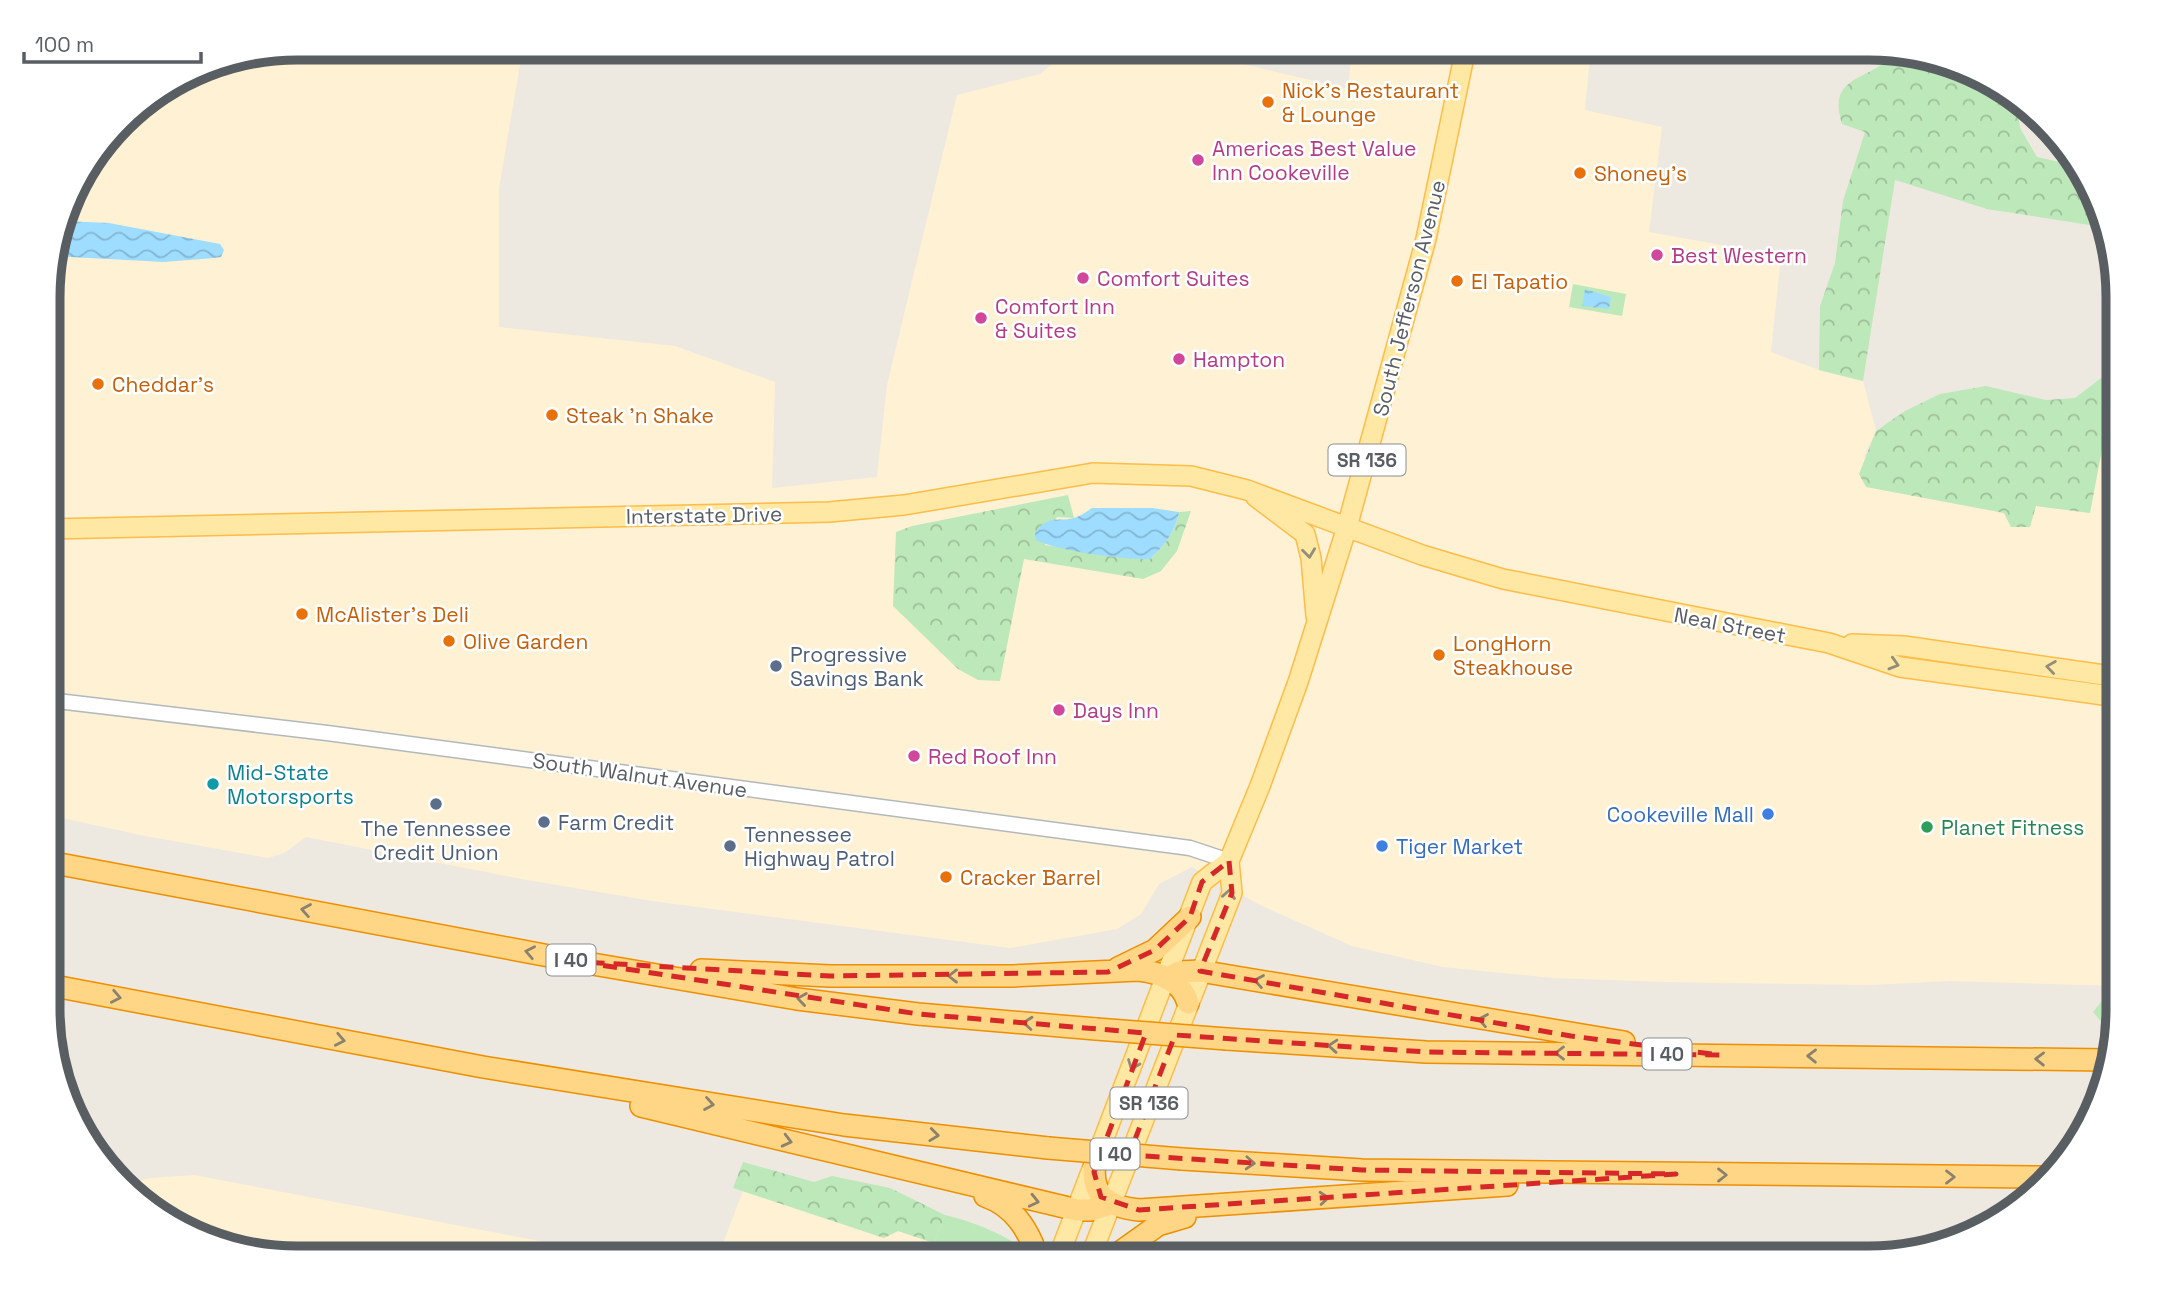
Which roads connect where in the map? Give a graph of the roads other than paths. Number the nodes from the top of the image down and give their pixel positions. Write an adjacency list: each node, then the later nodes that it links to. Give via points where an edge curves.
1 (1463, 60): 3 (main road, South Jefferson Avenue / SR 136, via 1426,239)
2 (1247, 490): 3 (main road, Interstate Drive); 4 (main road, Interstate Drive, via 1191,476 1129,472 1056,477 842,512); 5 (main road, one-way to 5, via 1305,534)
3 (1347, 527): 5 (main road, South Jefferson Avenue / SR 136); 6 (main road, Neal Street, via 1503,579)
4 (60, 529)
5 (1317, 622): 10 (main road, South Jefferson Avenue / SR 136, via 1278,738)
6 (1829, 643): 7 (main road, one-way to 6, via 1904,646); 8 (main road, Neal Street, one-way to 8, via 1900,667)
7 (2106, 675)
8 (2106, 695)
9 (60, 701): 10 (street, South Walnut Avenue, via 1190,848)
10 (1228, 861): 12 (main road, South Jefferson Avenue / SR 136, via 1202,882); 14 (main road, South Jefferson Avenue / SR 136, one-way to 10, via 1232,893)
11 (60, 864): 13 (highway, I 40, one-way to 11)
12 (1190, 917): 15 (highway, via 1155,950); 16 (main road, South Jefferson Avenue / SR 136)
13 (580, 962): 15 (highway, one-way to 13, via 830,976); 19 (highway, I 40, one-way to 13, bridge, via 1426,1052 1096,1029 810,1000)
14 (1200, 971): 16 (highway, via 1179,972); 18 (main road, South Jefferson Avenue / SR 136); 19 (highway, one-way to 14, via 1572,1036)
15 (1108, 972): 16 (highway, via 1145,970)
16 (1167, 979): 18 (highway, via 1180,985); 22 (main road, South Jefferson Avenue / SR 136, one-way to 22)
17 (60, 987): 21 (highway, I 40, one-way to 21)
18 (1188, 1003): 26 (main road, South Jefferson Avenue / SR 136)
19 (1720, 1055): 20 (highway, I 40, one-way to 19)
20 (2101, 1059)
21 (483, 1068): 23 (highway, I 40, one-way to 23, bridge, via 844,1125 1048,1148 1362,1170); 25 (highway, one-way to 25)
22 (1095, 1163): 26 (highway, via 1096,1187); 28 (main road, South Jefferson Avenue / SR 136)
23 (1676, 1174): 24 (highway, I 40, one-way to 24); 27 (highway, one-way to 23)
24 (2036, 1178)
25 (943, 1181): 28 (highway, one-way to 28); 29 (highway, via 997,1200 1021,1221)
26 (1111, 1204): 27 (highway, via 1152,1211); 28 (highway); 31 (main road, South Jefferson Avenue / SR 136)
27 (1242, 1204): 32 (highway, via 1158,1225)
28 (1077, 1210): 30 (main road, South Jefferson Avenue / SR 136)
29 (1032, 1246)
30 (1063, 1246)
31 (1095, 1246)
32 (1129, 1246)

